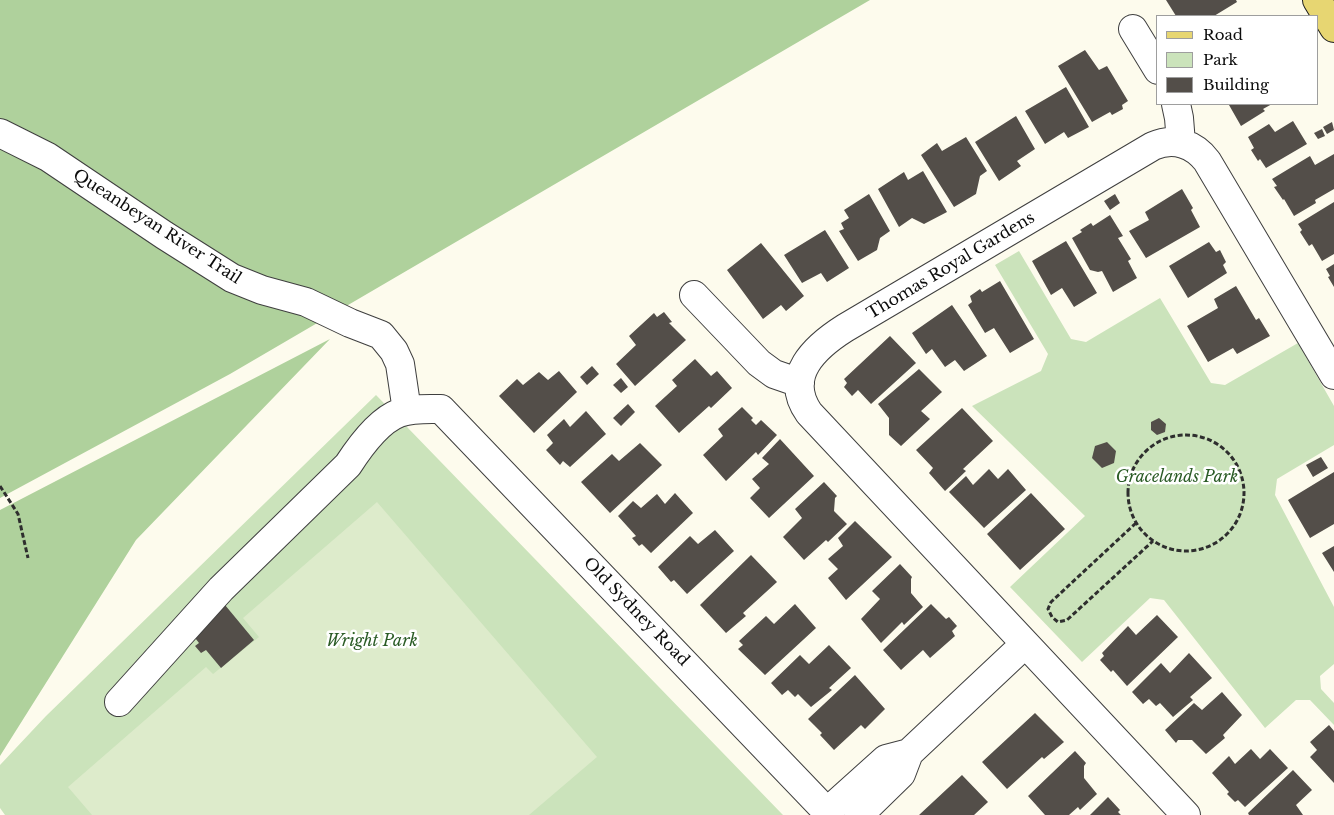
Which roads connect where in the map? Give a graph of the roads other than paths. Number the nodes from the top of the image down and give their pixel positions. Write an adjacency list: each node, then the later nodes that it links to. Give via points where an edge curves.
1 (1317, 0): 2 (main road)
2 (1334, 28)
3 (1133, 29): 4 (street)
4 (1156, 67)
5 (1176, 105): 7 (street)
6 (0, 133): 11 (street, Queanbeyan River Trail, via 48,157 232,278 306,302 381,335 400,364)
7 (1181, 143): 9 (street, via 1199,151 1210,165); 10 (street, Thomas Royal Gardens, via 1165,142 1153,146 845,328 809,358)
8 (694, 295): 10 (street, via 759,363 774,374)
9 (1334, 375)
10 (800, 383): 12 (street, via 801,397 809,413)
11 (407, 411): 13 (street, via 385,421 364,442 348,466 221,589); 15 (street, Old Sydney Road, via 441,408)
12 (1025, 644): 14 (street); 17 (street)
13 (119, 702)
14 (909, 753): 15 (street, via 886,759); 16 (street, via 901,774)
15 (829, 814)
16 (859, 815)
17 (1186, 815)

